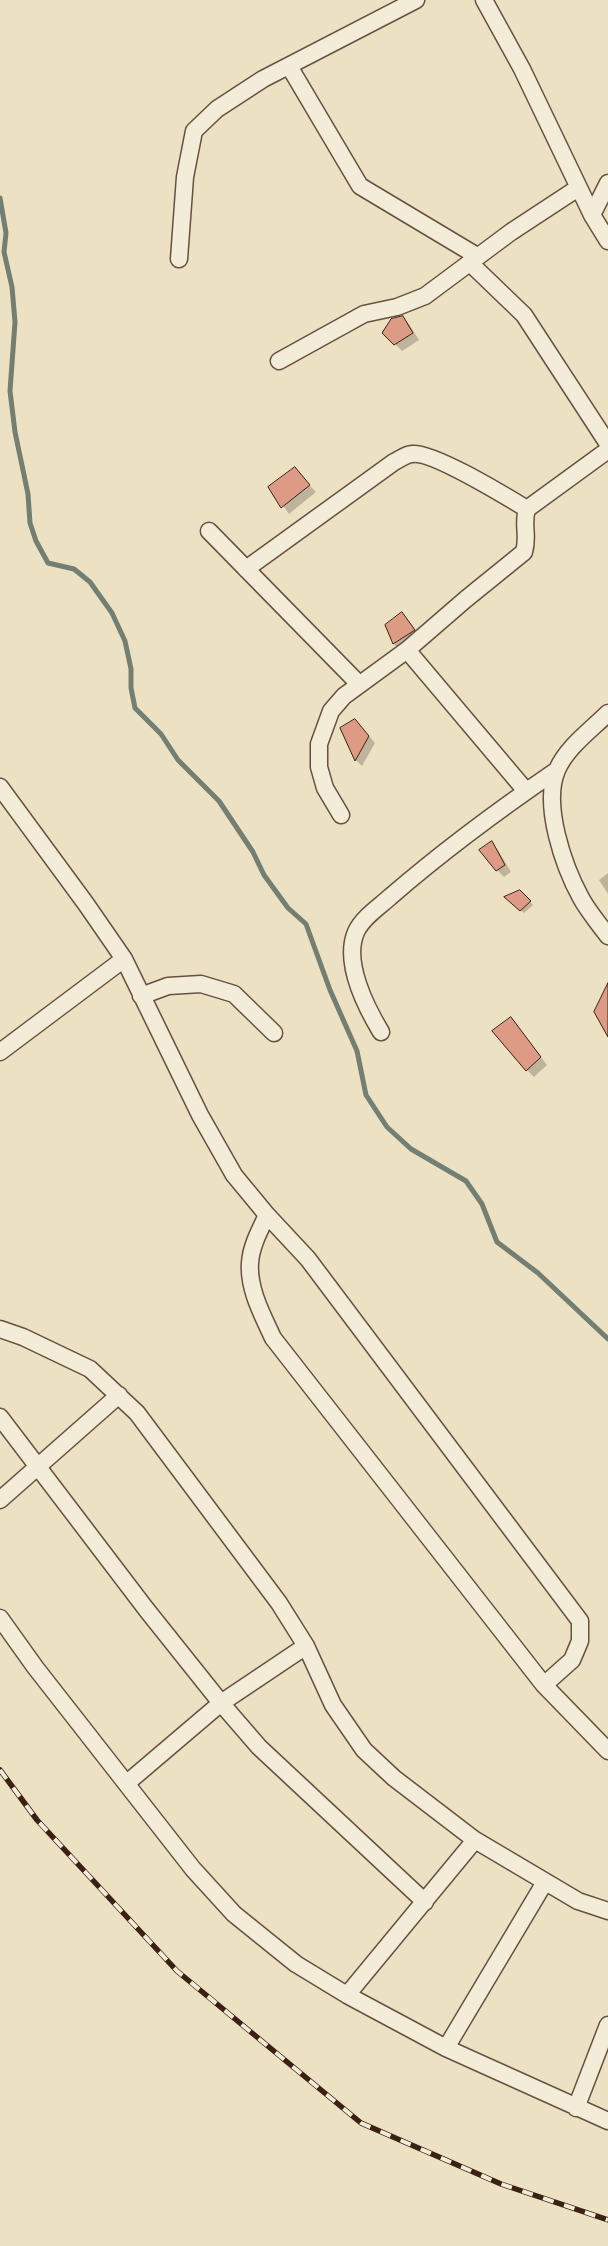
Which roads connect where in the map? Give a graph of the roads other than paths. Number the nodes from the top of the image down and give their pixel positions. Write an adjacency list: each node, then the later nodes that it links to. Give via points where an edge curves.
1 (416, 0): 3 (street)
2 (484, 0): 5 (street, via 522,69)
3 (289, 66): 8 (street, via 217,109 194,130 185,176); 9 (street, via 360,186)
4 (608, 184): 6 (street)
5 (578, 188): 6 (street); 9 (street)
6 (592, 215): 7 (street)
7 (608, 241)
8 (179, 259)
9 (473, 259): 10 (street, via 425,296 398,307 364,314); 11 (street, via 524,315)
10 (279, 361)
11 (608, 444)
12 (608, 450): 13 (street)
13 (527, 509): 15 (street, via 425,455 411,454 394,462); 16 (street, via 524,519 528,540 524,552)
14 (209, 531): 15 (street)
15 (246, 569): 17 (street)
16 (407, 650): 17 (street); 21 (street)
17 (358, 684): 22 (street, via 331,711 318,744 321,774)
18 (608, 713): 19 (street, via 572,748)
19 (557, 770): 21 (street); 23 (street, via 551,797 558,843 581,899)
20 (0, 787): 24 (street)
21 (526, 791): 27 (street, via 410,880 356,932 352,951 356,975 369,1012)
22 (341, 815)
23 (608, 936)
24 (124, 959): 25 (street); 28 (street)
25 (141, 996): 26 (street, via 168,986 201,984 234,994); 29 (street, via 200,1115 230,1167)
26 (274, 1032)
27 (381, 1032)
28 (0, 1052)
29 (267, 1215): 37 (street, via 256,1238 250,1264 254,1294 273,1338); 37 (street, via 308,1259 580,1621 580,1641 572,1660)
30 (0, 1329): 31 (street, via 90,1369)
31 (120, 1395): 33 (street); 36 (street, via 248,1560)
32 (0, 1417): 33 (street)
33 (38, 1467): 34 (street); 38 (street)
34 (0, 1500)
35 (0, 1618): 40 (street)
36 (306, 1646): 38 (street); 41 (street, via 333,1705 364,1750 394,1778)
37 (544, 1685): 39 (street)
38 (221, 1704): 40 (street); 43 (street, via 259,1747)
39 (608, 1751)
40 (127, 1783): 45 (street, via 193,1869 234,1914 296,1964)
41 (475, 1840): 42 (street); 43 (street)
42 (545, 1882): 44 (street); 47 (street)
43 (425, 1902): 45 (street)
44 (608, 1912)
45 (348, 1995): 47 (street)
46 (608, 2024): 48 (street)
47 (446, 2048): 48 (street)
48 (576, 2108): 49 (street)
49 (608, 2121)

